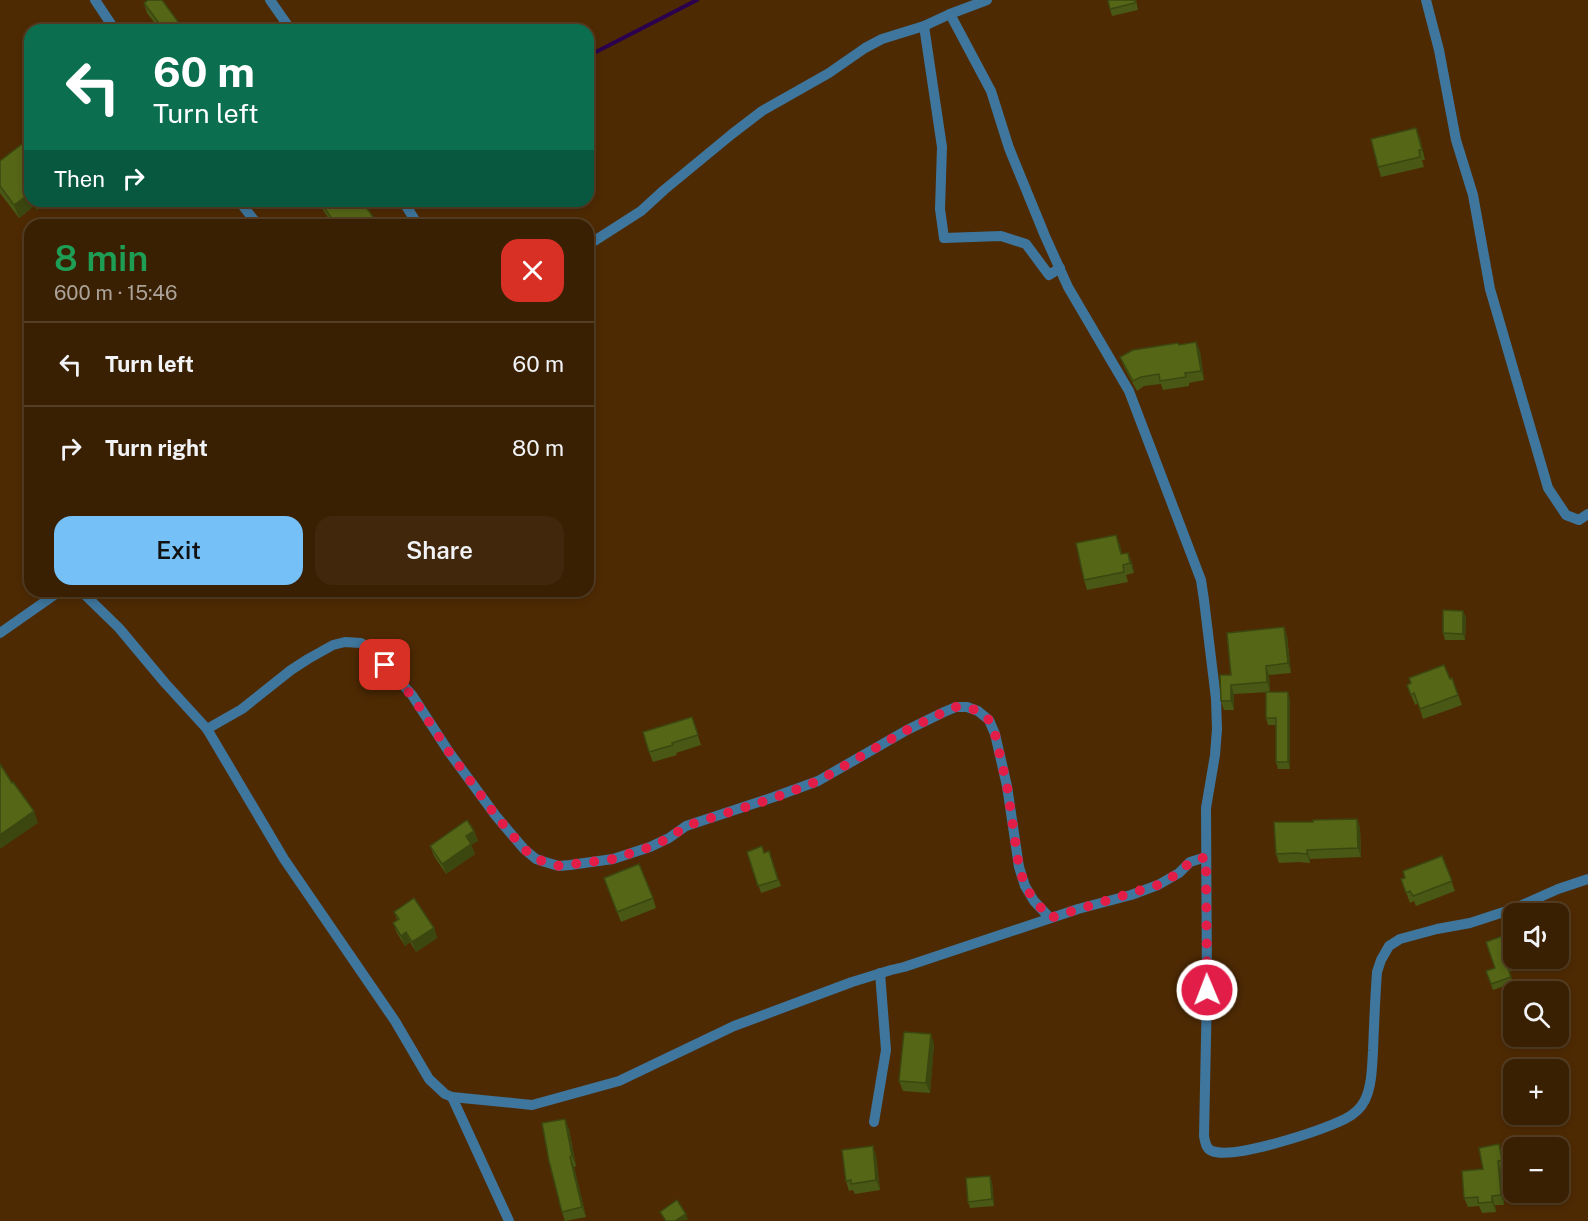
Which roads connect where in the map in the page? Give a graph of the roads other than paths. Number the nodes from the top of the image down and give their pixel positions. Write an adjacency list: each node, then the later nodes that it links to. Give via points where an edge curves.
1 (95, 0): 6 (street)
2 (270, 0): 7 (street)
3 (987, 0): 5 (street)
4 (1426, 0): 13 (street, via 1456,140 1473,195 1490,289 1548,488 1566,515 1579,520)
5 (950, 14): 8 (street); 12 (street, via 991,91 1009,148)
6 (111, 24)
7 (287, 24)
8 (924, 26): 11 (street, via 882,39 762,111 641,211); 12 (street, via 942,147 940,209 944,238 1001,236 1026,244 1049,275)
9 (244, 207): 10 (street)
10 (253, 219)
11 (594, 241)
12 (1059, 268): 18 (street, via 1129,391 1201,580 1217,729 1207,797)
13 (1588, 514)
14 (51, 597): 16 (street)
15 (87, 597): 17 (street)
16 (0, 633)
17 (207, 729): 20 (street, via 242,710 291,670 333,645 361,643 372,650 412,696 449,752 524,849 544,862 570,866 613,859 650,847 686,826 818,781 934,716 967,707 989,720 995,734 1019,867 1025,886); 22 (street, via 284,859 429,1079)
18 (1206, 857): 19 (street, via 1204,1136 1212,1151 1233,1153 1329,1125 1359,1109 1371,1078 1377,972 1389,946 1400,939 1513,909); 20 (street, via 1190,862 1158,885)
19 (1588, 879)
20 (1050, 918): 21 (street)
21 (880, 973): 22 (street, via 734,1026 619,1081 532,1105); 23 (street, via 886,1050)
22 (452, 1097): 24 (street)
23 (874, 1122)
24 (509, 1221)

